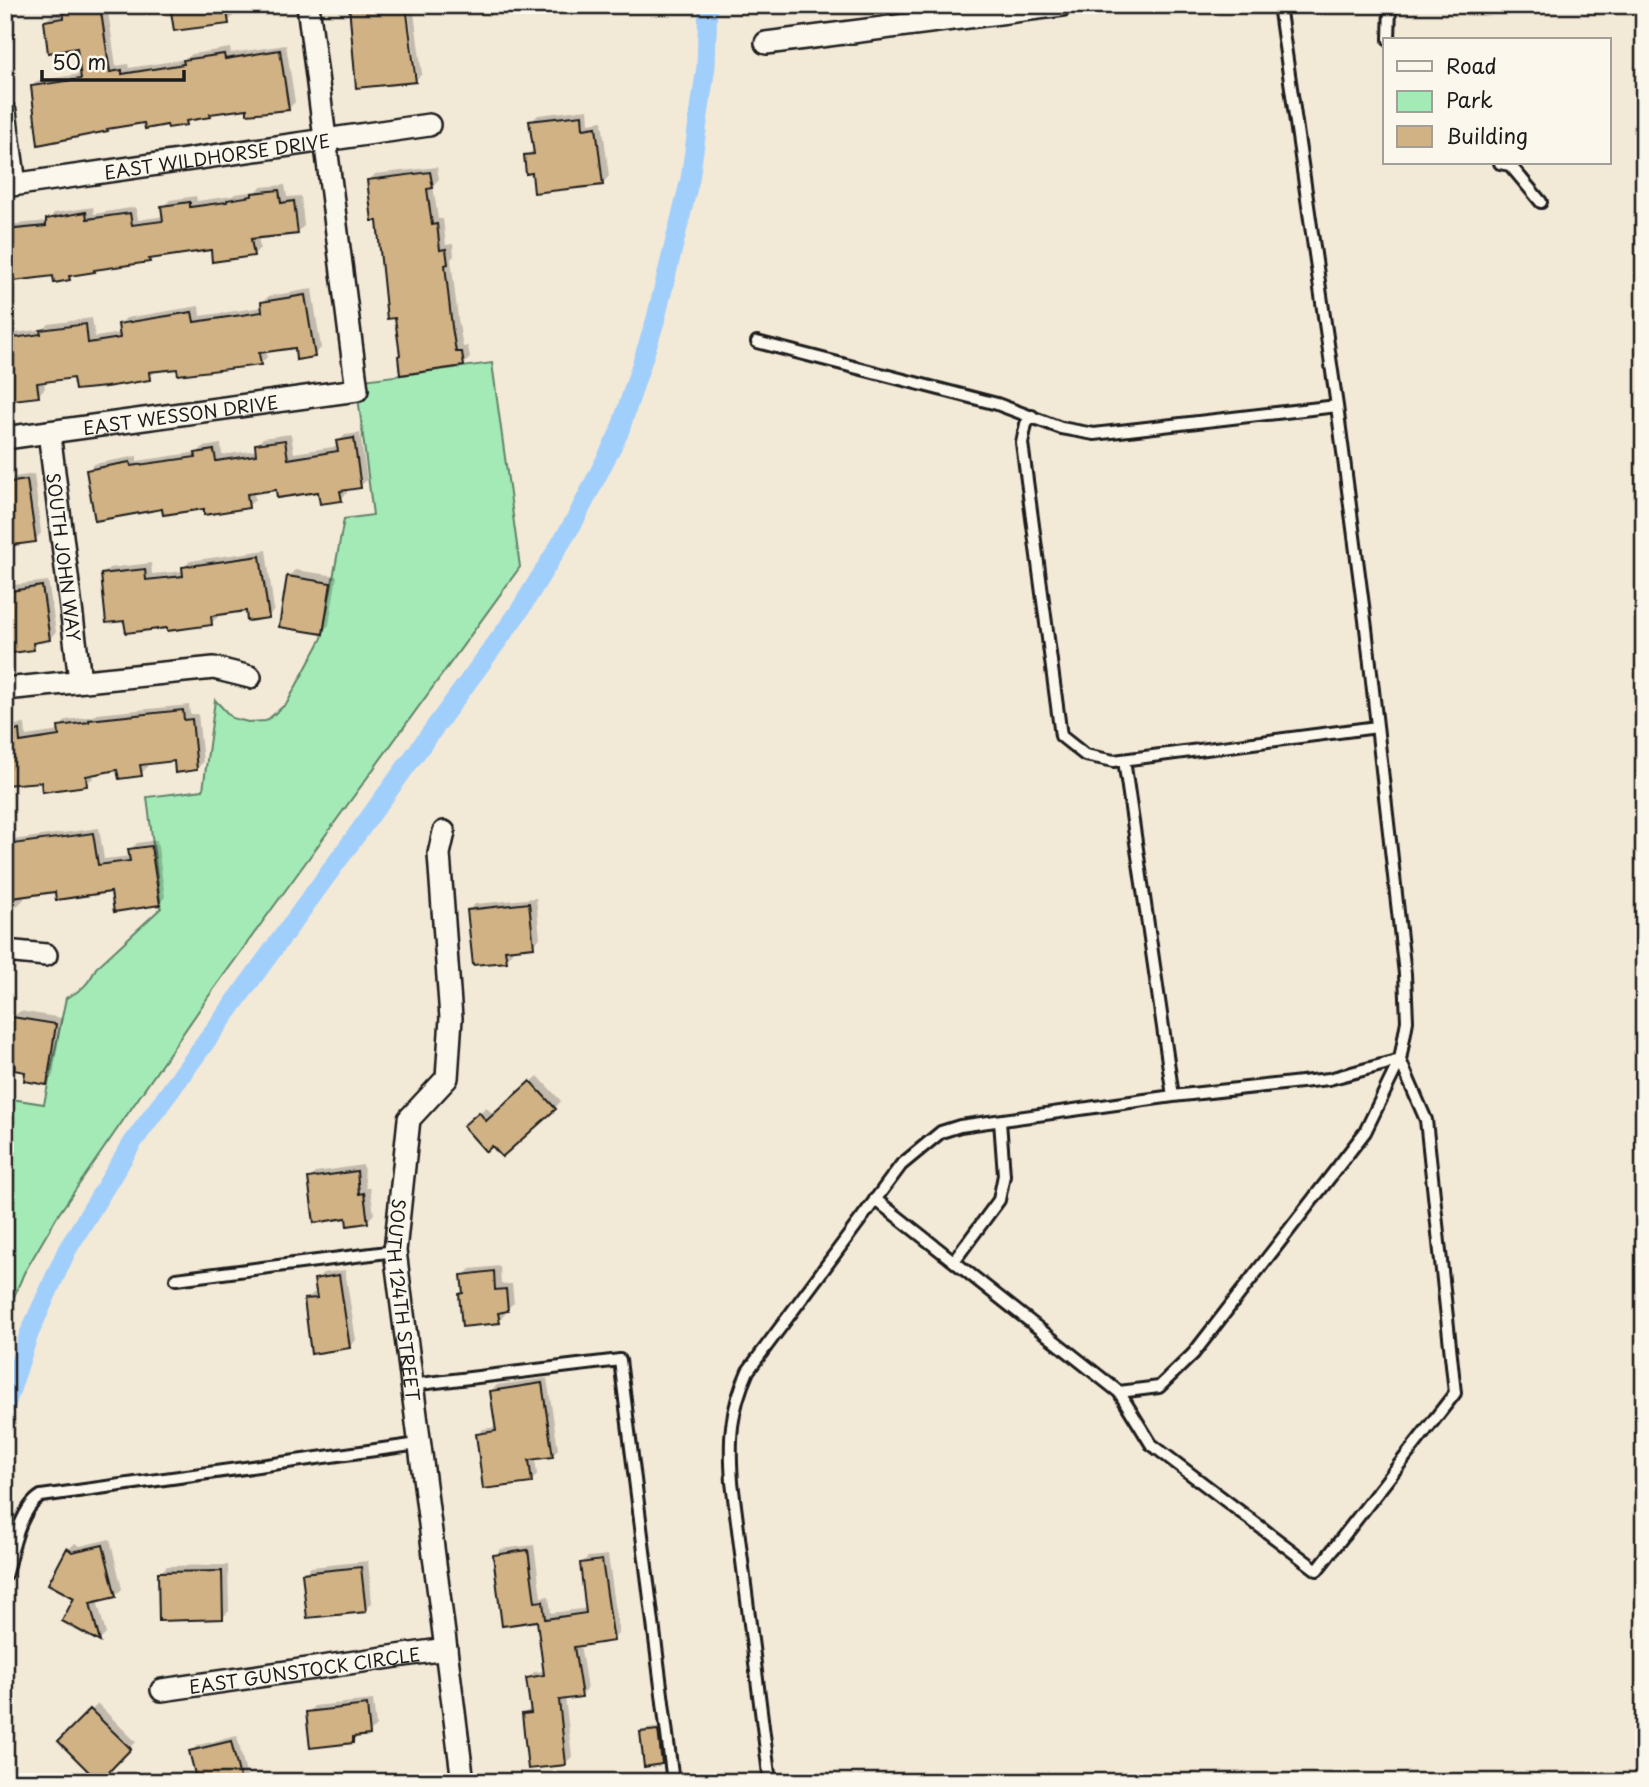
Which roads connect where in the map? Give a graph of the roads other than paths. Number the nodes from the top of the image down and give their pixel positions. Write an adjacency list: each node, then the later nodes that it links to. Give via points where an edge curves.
1 (308, 5): 9 (street)
2 (1062, 5): 6 (street)
3 (1279, 5): 14 (lane)
4 (1390, 5): 5 (lane)
5 (1389, 38)
6 (765, 43)
7 (5, 112): 11 (street)
8 (429, 125): 9 (street, EAST WILDHORSE DRIVE)
9 (326, 140): 11 (street, EAST WILDHORSE DRIVE); 16 (street, EAST WESSON DRIVE, via 357,390)
10 (1505, 164): 12 (lane)
11 (10, 185)
12 (1541, 202)
13 (757, 342): 15 (lane)
14 (1337, 406): 15 (lane, via 1094,434); 21 (lane)
15 (1032, 416): 22 (lane, via 1022,443 1061,736 1085,755)
16 (49, 432): 17 (street, EAST WESSON DRIVE); 19 (street, SOUTH JOHN WAY)
17 (5, 438)
18 (250, 677): 19 (street, via 214,668)
19 (80, 680): 20 (street)
20 (5, 690)
21 (1377, 727): 22 (lane); 26 (lane, via 1405,974 1407,1021)
22 (1124, 760): 27 (lane)
23 (444, 832): 30 (street, SOUTH 124TH STREET, via 439,854 451,1018 447,1078 409,1119)
24 (5, 951): 25 (street)
25 (46, 955)
26 (1400, 1060): 27 (lane, via 1329,1079); 34 (lane, via 1365,1132 1193,1354 1159,1387); 34 (lane, via 1426,1120 1455,1394 1317,1570 1152,1444)
27 (1173, 1096): 28 (lane)
28 (1000, 1121): 29 (lane, via 941,1132 901,1165); 31 (lane, via 1004,1175 999,1200)
29 (875, 1199): 31 (lane); 41 (lane, via 748,1371 738,1392 731,1429 739,1548)
30 (395, 1251): 32 (lane); 33 (street, SOUTH 124TH STREET)
31 (954, 1262): 34 (lane)
32 (176, 1279)
33 (411, 1385): 35 (street, SOUTH 124TH STREET); 40 (lane, via 620,1360)
34 (1119, 1392)
35 (419, 1444): 36 (lane, via 41,1496 30,1504 23,1519); 37 (street, SOUTH 124TH STREET)
36 (5, 1576)
37 (446, 1649): 38 (street, EAST GUNSTOCK CIRCLE); 39 (street, SOUTH 124TH STREET)
38 (162, 1689)
39 (463, 1782)
40 (673, 1782)
41 (770, 1782)

